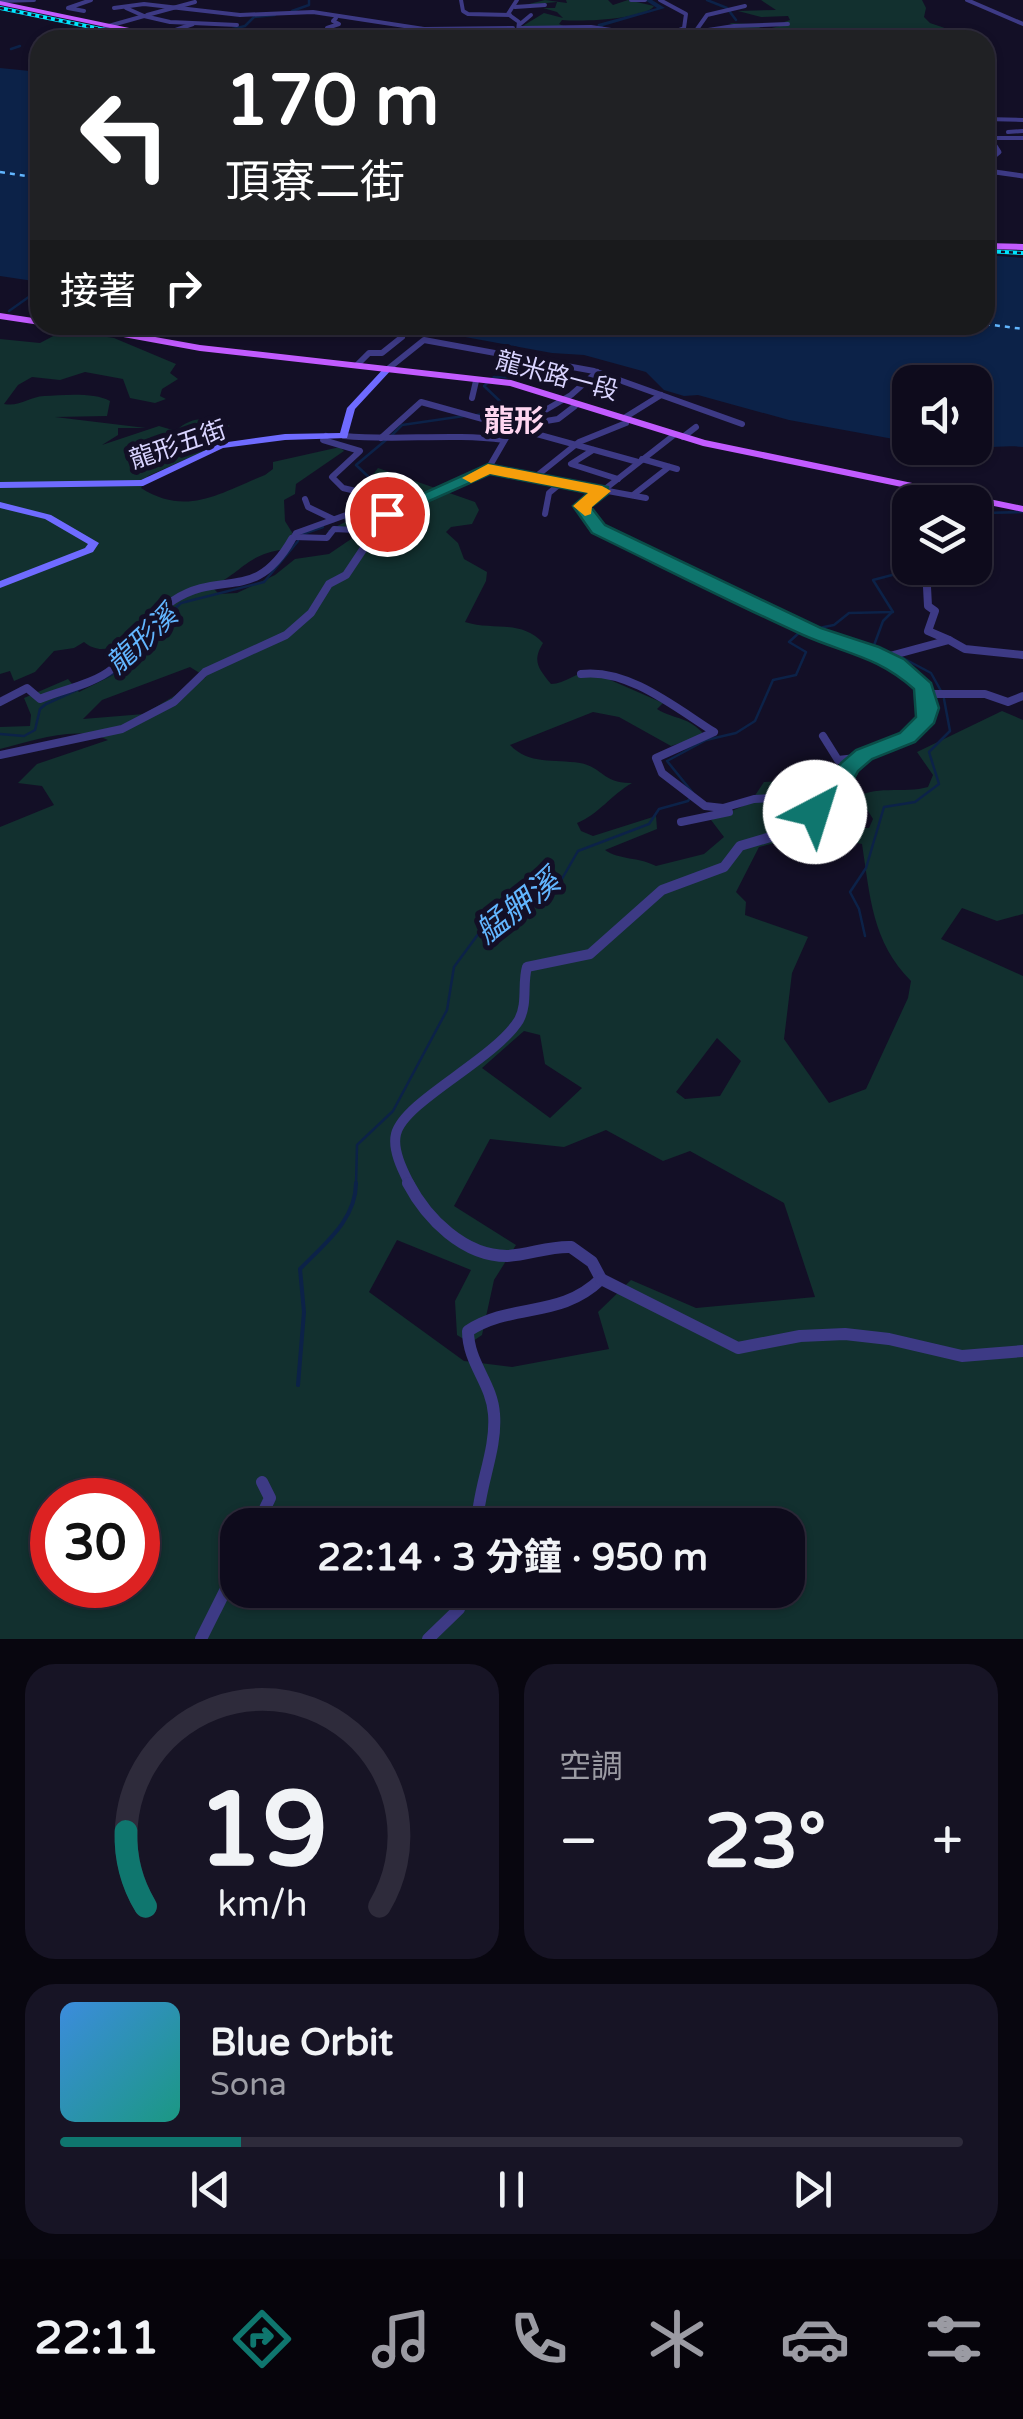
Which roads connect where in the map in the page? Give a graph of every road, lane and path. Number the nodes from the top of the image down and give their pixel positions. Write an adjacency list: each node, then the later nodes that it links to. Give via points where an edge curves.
1 (34, 0): 12 (street)
2 (91, 0): 23 (street, via 68,8 85,11)
3 (187, 0): 11 (street)
4 (204, 0): 11 (street)
5 (461, 0): 25 (street, via 468,14)
6 (631, 0): 7 (street)
7 (646, 0)
8 (660, 0): 47 (street, via 687,16)
9 (967, 0): 34 (street)
10 (135, 2): 13 (street); 18 (street)
11 (195, 2): 13 (street)
12 (0, 3): 23 (main road)
13 (175, 3): 20 (street); 24 (street)
14 (505, 3): 15 (street)
15 (516, 4): 16 (street); 25 (street)
16 (545, 5)
17 (745, 6): 27 (street)
18 (124, 7): 19 (street); 24 (street)
19 (114, 8)
20 (241, 14): 21 (street); 30 (street)
21 (324, 14): 37 (street); 41 (street, via 336,18)
22 (531, 15): 44 (street)
23 (62, 16): 36 (main road)
24 (144, 16): 29 (street); 36 (street)
25 (510, 16): 43 (street, via 518,19)
26 (176, 18): 29 (street)
27 (703, 18): 28 (street); 48 (street)
28 (715, 18)
29 (188, 22): 30 (street)
30 (196, 22): 31 (street); 40 (street)
31 (212, 24): 32 (street); 35 (street)
32 (228, 24)
33 (788, 24): 49 (street)
34 (1023, 24)
35 (237, 25)
36 (108, 27): 39 (main road)
37 (405, 28): 38 (street)
38 (476, 29): 42 (street)
39 (122, 30)
40 (178, 30)
41 (332, 30)
42 (486, 30)
43 (517, 30)
44 (519, 30)
45 (566, 30): 46 (street)
46 (609, 30)
47 (678, 30)
48 (696, 30)
49 (708, 30)
50 (995, 116): 51 (street)
51 (1022, 116)
52 (1008, 132): 53 (street)
53 (1023, 135): 54 (street)
54 (995, 140)
55 (995, 172): 56 (street)
56 (1023, 176)
57 (995, 244): 58 (main road)
58 (1023, 245)
59 (0, 314): 60 (main road)
60 (30, 319)
61 (114, 335): 64 (main road, 龍米路一段)
62 (125, 335): 64 (main road, 龍米路一段)
63 (402, 337): 66 (street)
64 (209, 351): 66 (main road, 龍米路一段); 67 (main road, 龍米路一段)
65 (562, 364): 67 (street, via 424,340); 68 (street)
66 (357, 365): 67 (main road, 龍米路一段)
67 (388, 370): 69 (main road, 龍米路一段); 78 (street, via 350,408)
68 (596, 372): 70 (street); 72 (street)
69 (492, 382): 71 (street); 72 (main road, 龍米路一段)
70 (661, 395): 73 (street); 74 (street)
71 (472, 398)
72 (567, 402): 73 (main road, 龍米路一段); 75 (street); 75 (street, via 558,419)
73 (625, 421): 79 (main road, 龍米路一段); 82 (street)
74 (742, 424)
75 (521, 426): 80 (street, via 422,402); 81 (street); 82 (street)
76 (696, 427): 79 (street)
77 (326, 436): 78 (street, 龍形五街); 90 (street, 龍形五街, via 221,446 143,483); 100 (street, via 360,452 332,477 343,488 368,494 360,507)
78 (344, 436): 80 (street)
79 (675, 437): 84 (street); 91 (main road, 龍米路一段); 98 (main road, 龍米路一段)
80 (385, 439): 81 (street, via 457,434)
81 (504, 440): 86 (street)
82 (576, 445): 83 (street); 87 (street)
83 (593, 450): 84 (street); 88 (street, via 572,464)
84 (640, 460): 85 (street); 88 (street)
85 (673, 468): 93 (street)
86 (488, 469): 87 (street); 101 (street, via 387,514)
87 (534, 478): 89 (street)
88 (618, 479): 92 (street)
89 (561, 483): 92 (street); 99 (street, via 549,492)
90 (0, 485)
91 (892, 485)
92 (602, 491): 93 (street); 107 (street, via 582,506 608,535 814,632)
93 (633, 495): 94 (street)
94 (646, 498)
95 (305, 500): 100 (street)
96 (0, 505): 103 (street, via 48,517 94,543)
97 (992, 506): 98 (main road, 龍米路一段)
98 (1023, 511)
99 (545, 514)
100 (333, 519): 102 (street)
101 (375, 531): 102 (street, via 334,529 317,540); 113 (street, via 302,624 205,672 188,691 122,728)
102 (294, 536): 111 (street, via 258,581 172,601 99,677 40,699 28,688)
103 (0, 584)
104 (927, 585): 105 (street, via 928,606 935,611 928,631)
105 (949, 640): 106 (street, via 965,649); 107 (street)
106 (1023, 655)
107 (886, 656): 109 (street)
108 (581, 674): 116 (street, via 604,671 682,708 714,732 656,758 662,773 705,806)
109 (930, 694): 110 (street, via 985,694 1008,702); 114 (street, via 926,719 907,738)
110 (1023, 696)
111 (0, 702)
112 (823, 736): 114 (street, via 838,760)
113 (0, 754)
114 (864, 754): 115 (street, via 843,780)
115 (816, 796): 116 (street, via 754,799); 118 (street, via 815,812 803,824 740,846 724,867 662,890 590,954 527,968 520,1018 482,1059 399,1124 394,1141 403,1175 442,1226 492,1255 558,1244 594,1263)
116 (740, 806): 117 (street)
117 (681, 822)
118 (601, 1279): 119 (street, via 738,1348 845,1334 962,1356); 122 (street, via 588,1295 560,1307 481,1320 468,1331 475,1372 492,1394 492,1446)
119 (1023, 1351)
120 (262, 1482): 121 (street, via 270,1498)
121 (265, 1508)
122 (476, 1508)
123 (220, 1601): 125 (street)
124 (459, 1608): 126 (street)
125 (201, 1639)
126 (428, 1639)

